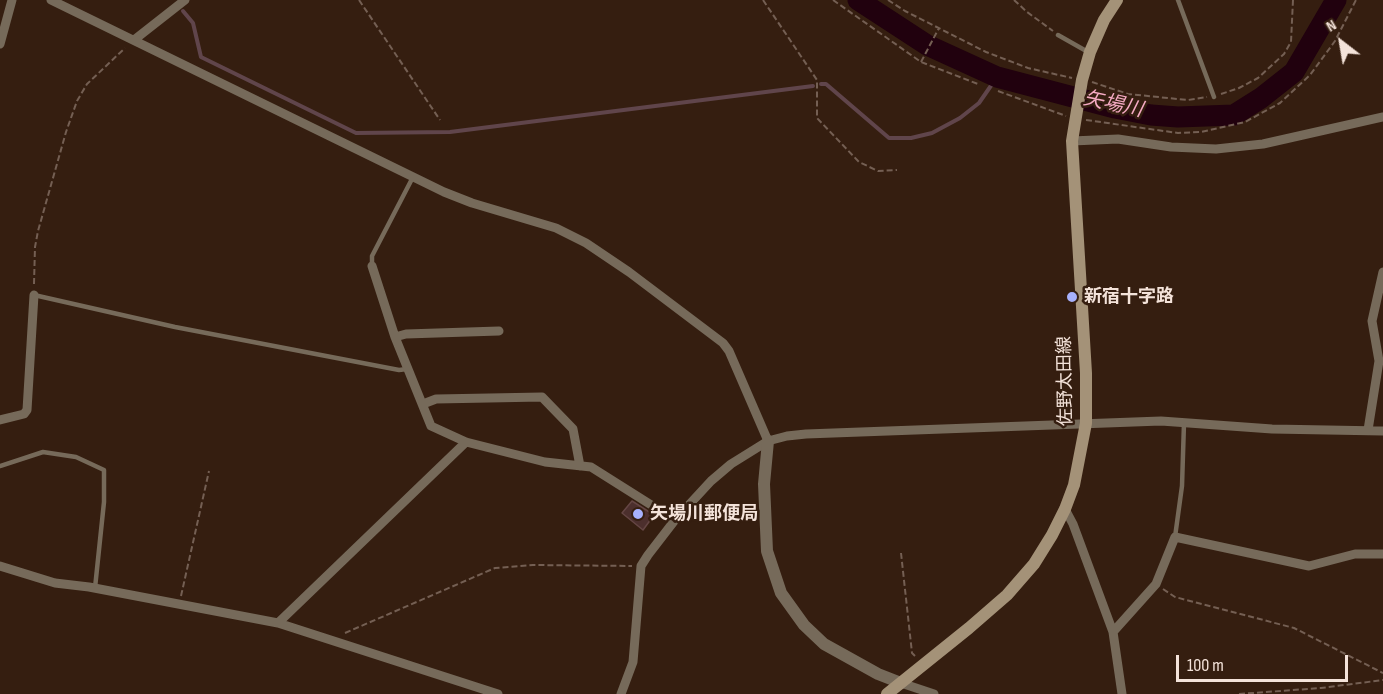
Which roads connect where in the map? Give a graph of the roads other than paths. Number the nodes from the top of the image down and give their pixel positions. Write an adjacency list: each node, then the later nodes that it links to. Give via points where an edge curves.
1 (12, 0): 8 (street)
2 (51, 0): 7 (street)
3 (185, 0): 7 (street)
4 (1117, 0): 9 (main road, 佐野太田線)
5 (1178, 0): 10 (lane)
6 (1058, 35): 9 (lane)
7 (134, 40): 13 (street)
8 (0, 44)
9 (1090, 52): 12 (main road, 佐野太田線)
10 (1214, 97)
11 (1383, 117): 12 (street, via 1263,144 1216,149 1118,139)
12 (1072, 141): 23 (main road, 佐野太田線)
13 (413, 177): 14 (lane, via 372,256); 27 (street, via 472,203 556,228 629,272 723,343)
14 (372, 266): 19 (street)
15 (1383, 272): 16 (street)
16 (1381, 286): 25 (street, via 1372,321 1379,361)
17 (34, 295): 20 (lane, via 176,327 399,370); 22 (street, via 27,410)
18 (499, 331): 19 (street)
19 (394, 337): 20 (street)
20 (408, 368): 21 (street)
21 (423, 404): 28 (street, via 431,426); 30 (street, via 436,399 542,397 573,429)
22 (0, 420)
23 (1086, 423): 24 (street); 27 (street, via 806,434); 31 (main road, 佐野太田線, via 1074,486)
24 (1184, 423): 25 (street, via 1272,429); 33 (lane)
25 (1368, 429): 26 (street)
26 (1383, 431)
27 (768, 441): 32 (street, via 731,464); 39 (street, via 764,484 767,551 781,593 804,625 824,644)
28 (466, 442): 30 (street, via 545,462); 37 (street)
29 (0, 466): 36 (lane, via 43,453 76,457 104,470)
30 (580, 466): 32 (street, via 591,467)
31 (1065, 509): 38 (street); 39 (main road, 佐野太田線, via 1034,564 1007,595)
32 (675, 520): 41 (street, via 641,566 633,662)
33 (1175, 537): 34 (street, via 1310,566 1355,554); 38 (street, via 1156,584)
34 (1383, 554)
35 (0, 566): 36 (street, via 55,583)
36 (95, 588): 37 (street)
37 (278, 624): 40 (street)
38 (1113, 632): 44 (street)
39 (901, 682): 42 (main road, 佐野太田線); 43 (street)
40 (498, 694)
41 (621, 694)
42 (887, 694)
43 (934, 694)
44 (1122, 694)

